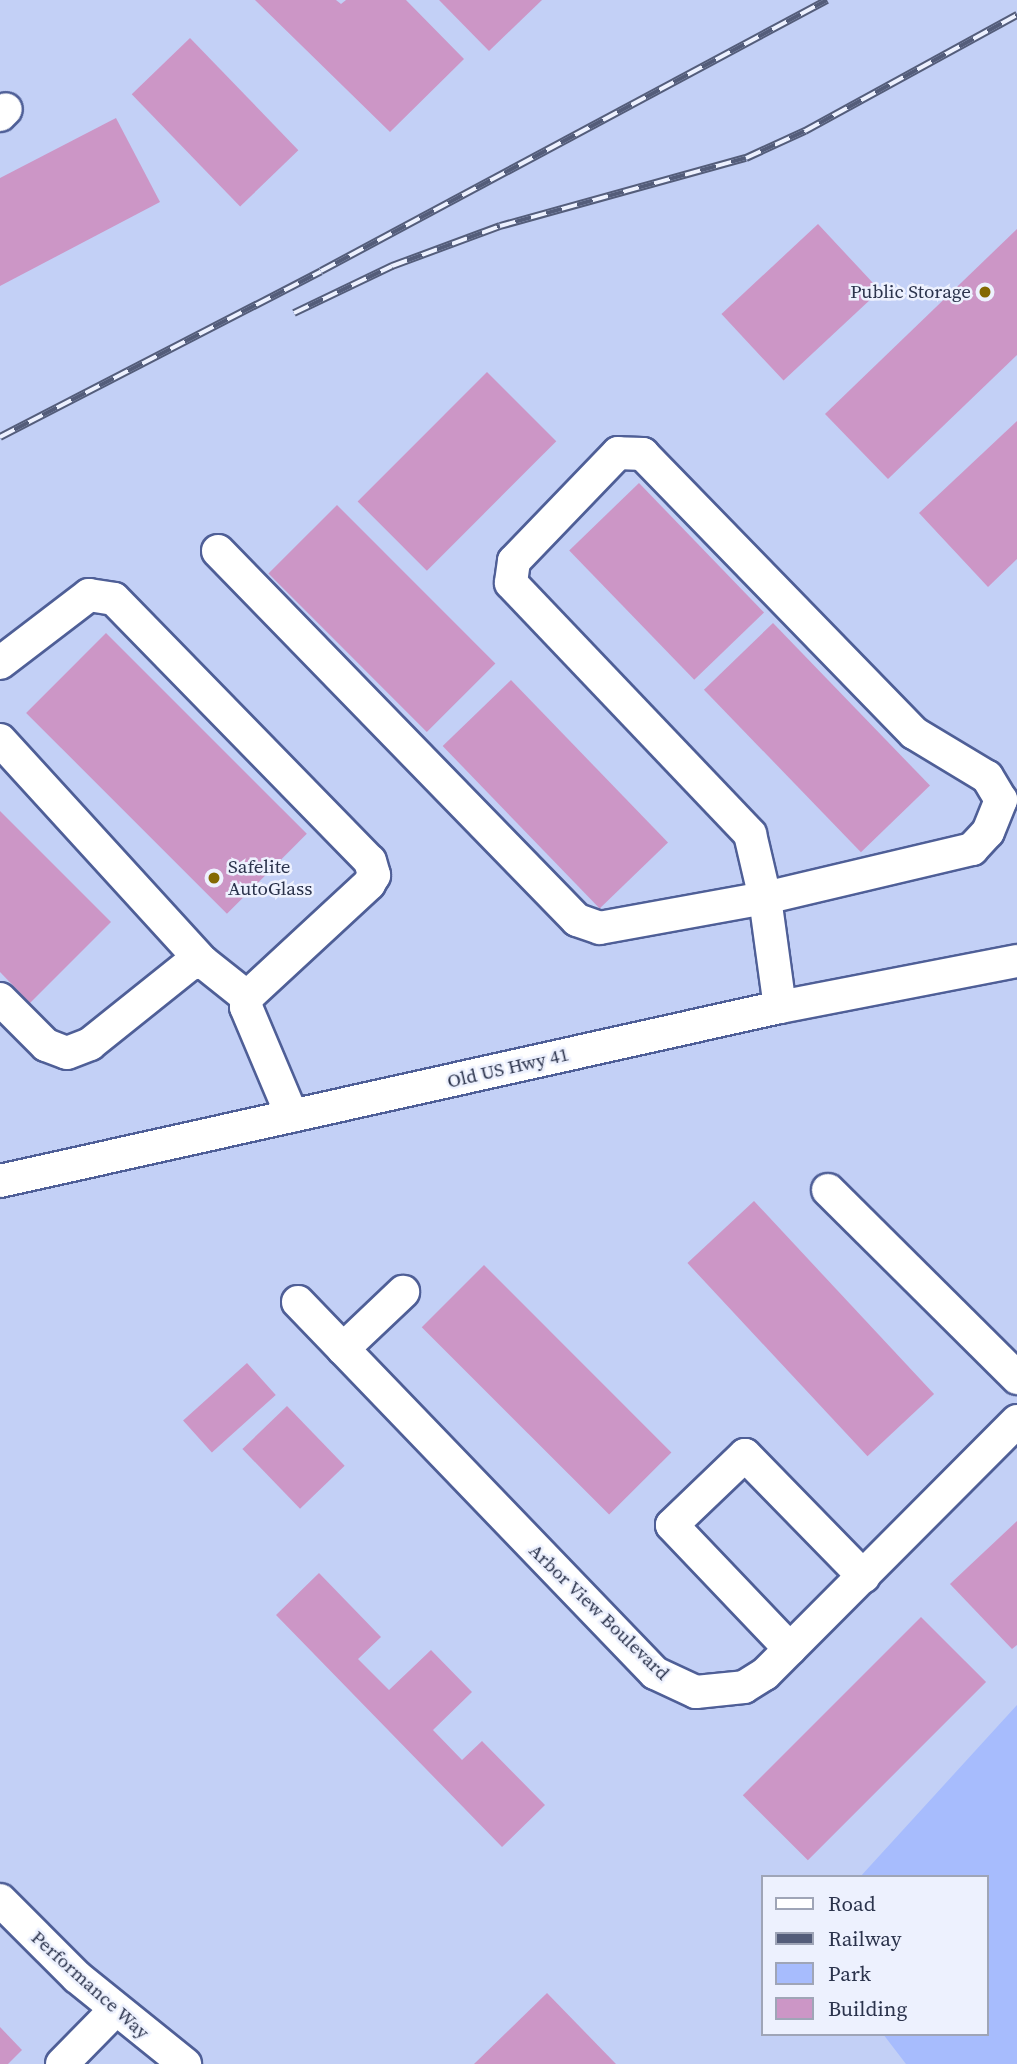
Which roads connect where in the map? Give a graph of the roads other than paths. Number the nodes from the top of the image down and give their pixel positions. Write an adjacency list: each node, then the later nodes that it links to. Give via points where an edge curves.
1 (218, 551): 4 (street, via 577,920 600,928)
2 (0, 663): 7 (street, via 89,595 114,599 370,861 374,875 369,884)
3 (0, 740): 6 (street)
4 (765, 898): 4 (street, via 750,834 511,583 514,561 618,453 643,454 914,733 987,777 1001,800 988,832 972,849); 9 (street)
5 (1017, 961): 9 (street, Old US Hwy 41)
6 (203, 962): 7 (street); 8 (street, via 190,964 90,1044 67,1053 46,1045)
7 (247, 996): 10 (street, via 246,1007)
8 (0, 999)
9 (780, 1007): 10 (street, Old US Hwy 41)
10 (292, 1116): 11 (street, Old US Hwy 41)
11 (0, 1181)
12 (828, 1190): 16 (street)
13 (403, 1292): 15 (street)
14 (298, 1302): 15 (street, Arbor View Boulevard)
15 (343, 1349): 19 (street, Arbor View Boulevard, via 655,1673 675,1686 722,1692 744,1687 765,1674)
16 (1017, 1378)
17 (1017, 1421): 18 (street, Arbor View Boulevard)
18 (864, 1577): 19 (street, Arbor View Boulevard); 19 (street, via 745,1455 671,1525)
19 (790, 1649)
20 (0, 1900): 21 (street, Performance Way)
21 (115, 2010): 22 (street); 23 (street, Performance Way)
22 (62, 2064)
23 (185, 2064)

